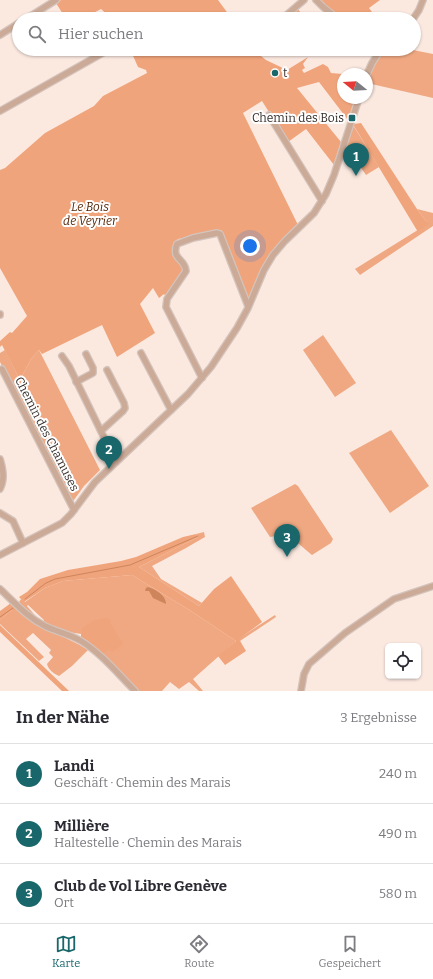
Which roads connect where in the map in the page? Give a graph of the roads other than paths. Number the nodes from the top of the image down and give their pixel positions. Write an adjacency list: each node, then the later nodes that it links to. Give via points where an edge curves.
1 (56, 0): 5 (street)
2 (304, 0): 6 (street)
3 (316, 0): 7 (street)
4 (423, 0): 8 (street)
5 (37, 12)
6 (290, 12)
7 (329, 12)
8 (418, 12)
9 (12, 27): 10 (street)
10 (0, 35)
11 (97, 56): 15 (street)
12 (375, 56): 13 (street)
13 (370, 68)
14 (357, 104): 17 (street)
15 (0, 111)
16 (269, 116): 17 (street)
17 (322, 201): 18 (street, via 310,218 273,254)
18 (248, 306): 24 (street, via 228,342); 24 (street, via 221,236 217,233 177,244 176,256 186,267 186,271 165,300 166,310)
19 (141, 353): 26 (street)
20 (86, 354): 25 (street, via 93,373)
21 (62, 356): 25 (street)
22 (2, 368): 31 (street, Chemin des Chamuses)
23 (107, 370): 27 (street, via 125,408)
24 (202, 378): 26 (street)
25 (76, 382): 27 (street)
26 (171, 410): 29 (street)
27 (101, 431): 29 (street)
28 (0, 459): 30 (street, via 3,477)
29 (116, 462): 31 (street, via 92,485)
30 (0, 489)
31 (74, 510): 33 (street, via 59,525)
32 (0, 513): 33 (street, via 13,521)
33 (23, 544): 34 (street)
34 (0, 555)
35 (433, 586): 38 (street, via 394,599 345,633 309,664 303,677)
36 (0, 589): 37 (street, via 33,618 88,646)
37 (135, 691)
38 (301, 691)

